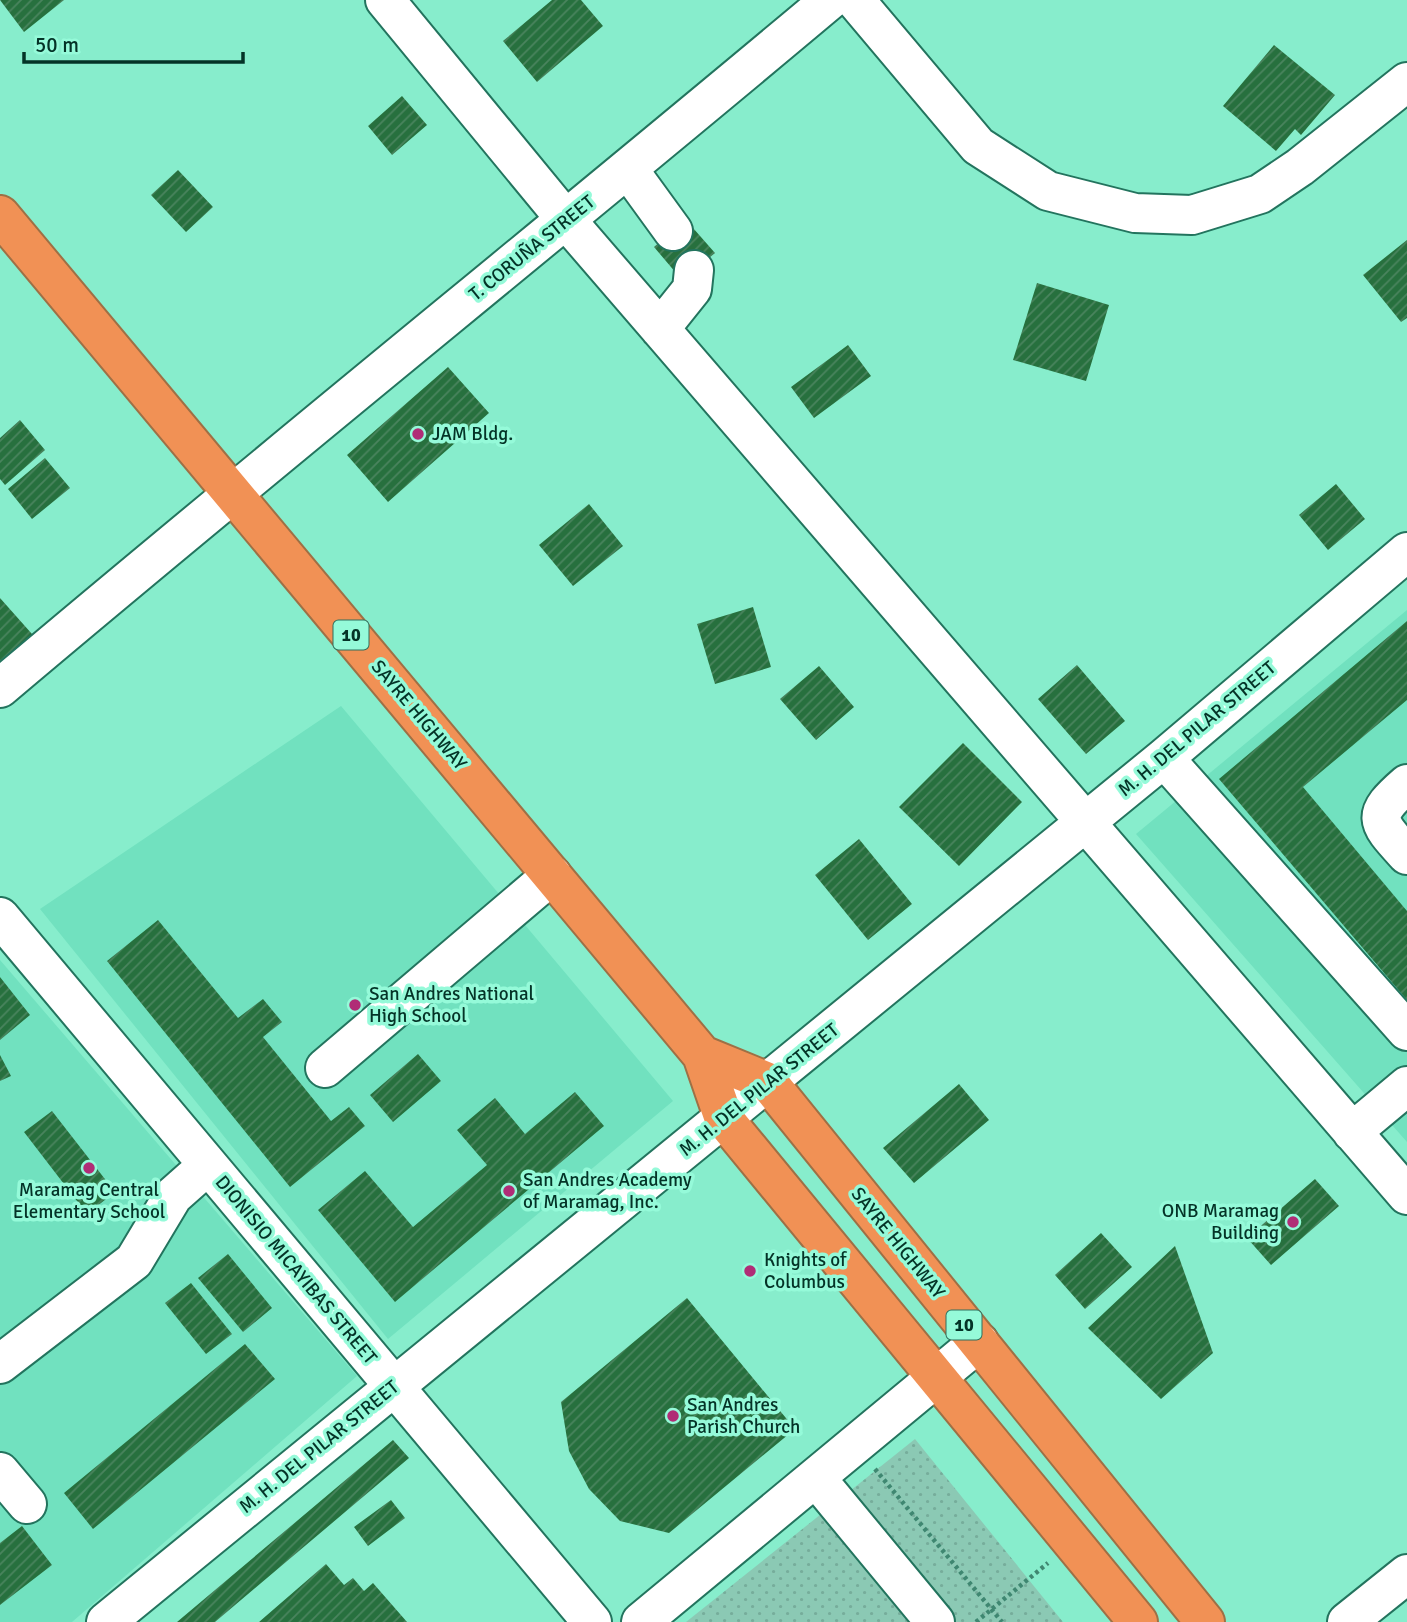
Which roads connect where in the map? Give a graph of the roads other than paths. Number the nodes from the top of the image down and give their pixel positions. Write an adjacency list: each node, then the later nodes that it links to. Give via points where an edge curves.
1 (385, 0): 7 (street)
2 (830, 0): 5 (street, T. CORUÑA STREET)
3 (855, 0): 4 (street, via 978,146 1048,191 1135,212 1192,215 1260,194)
4 (1407, 82)
5 (628, 169): 7 (street, T. CORUÑA STREET); 8 (street)
6 (0, 215): 11 (highway, SAYRE HIGHWAY / 10)
7 (567, 220): 10 (street); 11 (street, T. CORUÑA STREET)
8 (673, 231)
9 (694, 270): 10 (street, via 692,289)
10 (660, 329): 16 (street)
11 (231, 492): 13 (street, T. CORUÑA STREET); 18 (highway, SAYRE HIGHWAY / 10)
12 (1407, 552): 14 (street, M. H. DEL PILAR STREET)
13 (0, 688)
14 (1164, 758): 16 (street, M. H. DEL PILAR STREET); 20 (street)
15 (1407, 784): 17 (street, via 1381,811 1384,830)
16 (1085, 822): 23 (street, M. H. DEL PILAR STREET); 26 (street)
17 (1407, 855)
18 (552, 875): 21 (highway, SAYRE HIGHWAY / 10); 22 (street)
19 (0, 917): 27 (street, DIONISIO MICAYIBAS STREET)
20 (1407, 1031)
21 (702, 1055): 23 (highway, SAYRE HIGHWAY / 10); 25 (highway, SAYRE HIGHWAY / 10)
22 (325, 1068)
23 (768, 1082): 25 (street, M. H. DEL PILAR STREET); 29 (highway, SAYRE HIGHWAY / 10)
24 (1407, 1086): 26 (street)
25 (724, 1119): 31 (highway, SAYRE HIGHWAY / 10); 32 (street, M. H. DEL PILAR STREET)
26 (1352, 1132): 28 (street)
27 (208, 1165): 30 (street, via 173,1196 134,1261); 32 (street, DIONISIO MICAYIBAS STREET)
28 (1407, 1195)
29 (979, 1342): 31 (street); 42 (highway, SAYRE HIGHWAY / 10)
30 (0, 1364)
31 (937, 1377): 34 (street); 41 (highway, SAYRE HIGHWAY / 10)
32 (393, 1386): 37 (street, M. H. DEL PILAR STREET); 38 (street, DIONISIO MICAYIBAS STREET)
33 (0, 1472): 35 (street)
34 (816, 1478): 39 (street); 40 (street)
35 (27, 1504)
36 (1407, 1574): 43 (street)
37 (106, 1622)
38 (592, 1622)
39 (641, 1622)
40 (934, 1622)
41 (1138, 1622)
42 (1205, 1622)
43 (1346, 1622)

